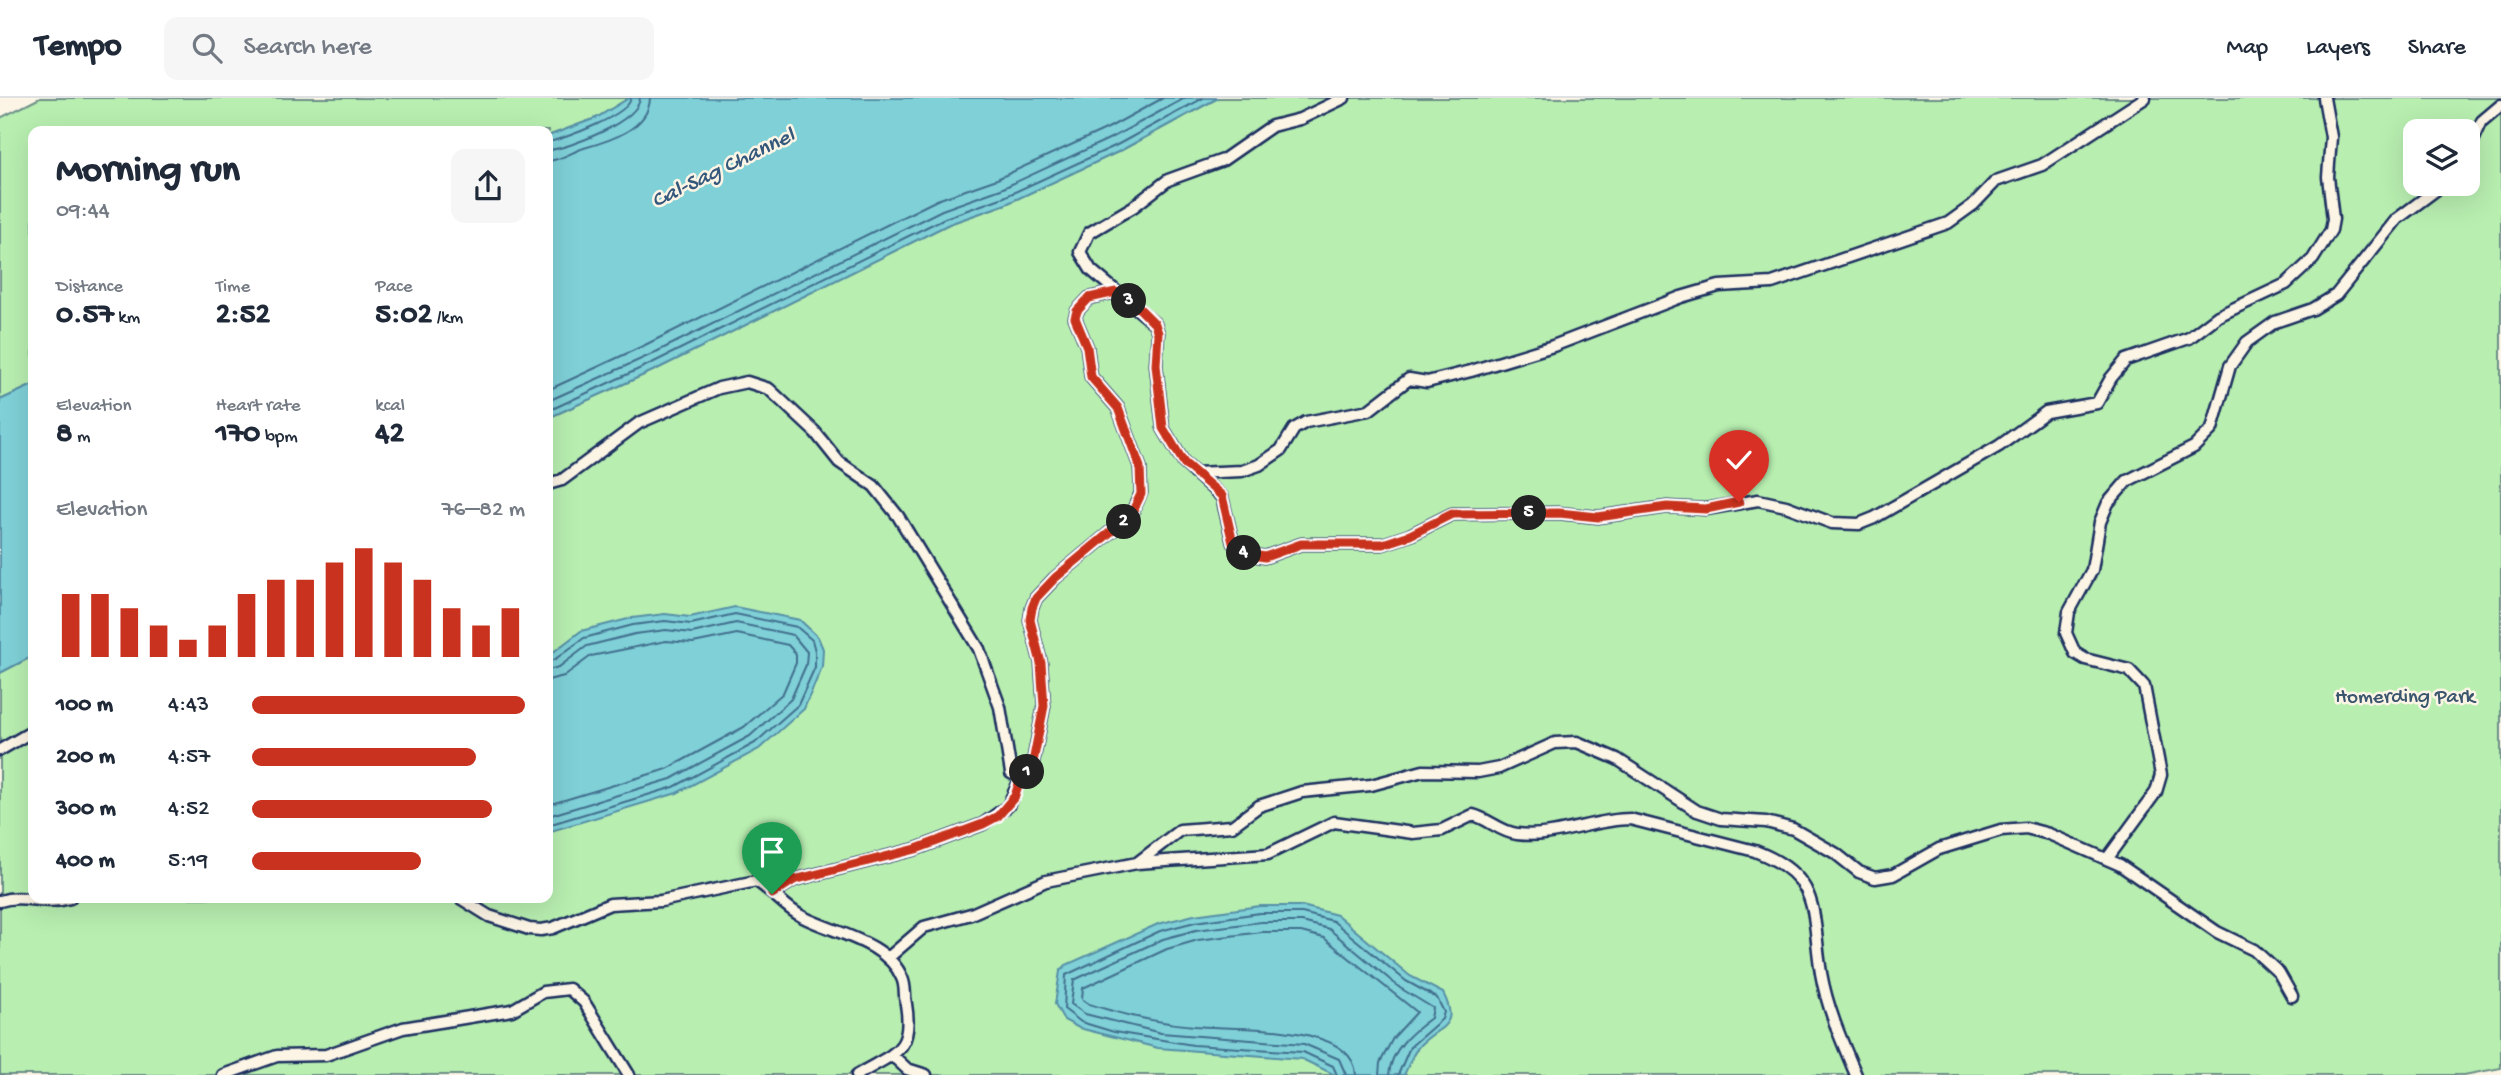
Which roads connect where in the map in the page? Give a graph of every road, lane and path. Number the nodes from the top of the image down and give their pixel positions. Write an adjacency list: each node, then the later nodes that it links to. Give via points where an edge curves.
1 (1344, 98): 7 (lane, via 1300,119 1272,126 1223,160 1168,180 1089,233 1080,252 1083,261)
2 (2146, 98): 8 (lane, via 2042,165 1996,181 1948,223 1772,283 1719,286 1681,297 1553,346 1471,371 1427,382 1409,379 1369,410 1306,422 1294,429 1281,450 1259,465 1242,471)
3 (2324, 98): 8 (lane, via 2331,137 2328,177 2333,219 2324,244 2301,272 2272,292 2218,316 2189,338 2126,360 2097,403 2046,412 1919,494 1859,524 1832,523 1758,500 1598,517 1465,513 1441,518 1383,544 1301,544 1265,557 1247,554 1233,543 1222,496)
4 (2501, 105): 5 (lane)
5 (2480, 125)
6 (2428, 196): 13 (lane, via 2397,219 2336,295 2275,322 2247,342 2230,366 2212,429 2194,447 2127,481 2108,503 2092,570 2069,612 2066,633 2076,653 2129,670 2144,686 2161,775 2156,792)
7 (1116, 292): 8 (lane, via 1155,324 1159,418); 12 (lane, via 1089,298 1075,318 1087,347 1091,377 1118,408 1140,467 1141,494 1131,515 1036,598 1030,620 1041,663 1044,706 1033,762)
8 (1194, 473)
9 (553, 483): 12 (lane, via 639,423 719,388 747,382 769,389 839,462 874,486 898,516 979,649 1000,707 1012,772)
10 (28, 734): 11 (lane)
11 (0, 750)
12 (1021, 777): 15 (lane, via 1008,806 983,824 916,849 794,880)
13 (2107, 859): 14 (lane, via 2049,834 2012,828 1939,849 1893,875 1875,878 1793,829 1708,816 1602,751 1567,741 1499,768 1464,773 1423,771 1371,785 1302,792 1259,806 1232,826 1180,830); 20 (lane, via 2263,957)
14 (1137, 863): 19 (lane, via 1046,881 971,914 924,927); 26 (lane, via 1268,854 1334,822 1422,832 1442,830 1473,816 1521,835 1630,819 1755,851 1785,865 1808,892 1818,928 1821,974)
15 (772, 894): 18 (lane, via 748,880 662,901 610,904 541,929 489,916); 19 (lane, via 803,917)
16 (28, 900): 17 (lane)
17 (0, 901)
18 (468, 903)
19 (888, 958): 21 (lane, via 904,981 909,1024 904,1045)
20 (2292, 996)
21 (893, 1056): 24 (lane); 25 (lane, via 907,1069)
22 (223, 1075): 23 (lane, via 277,1056 326,1055 403,1028 512,1010 543,992 569,989 584,1002)
23 (629, 1075)
24 (857, 1075)
25 (926, 1075)
26 (1856, 1075)

